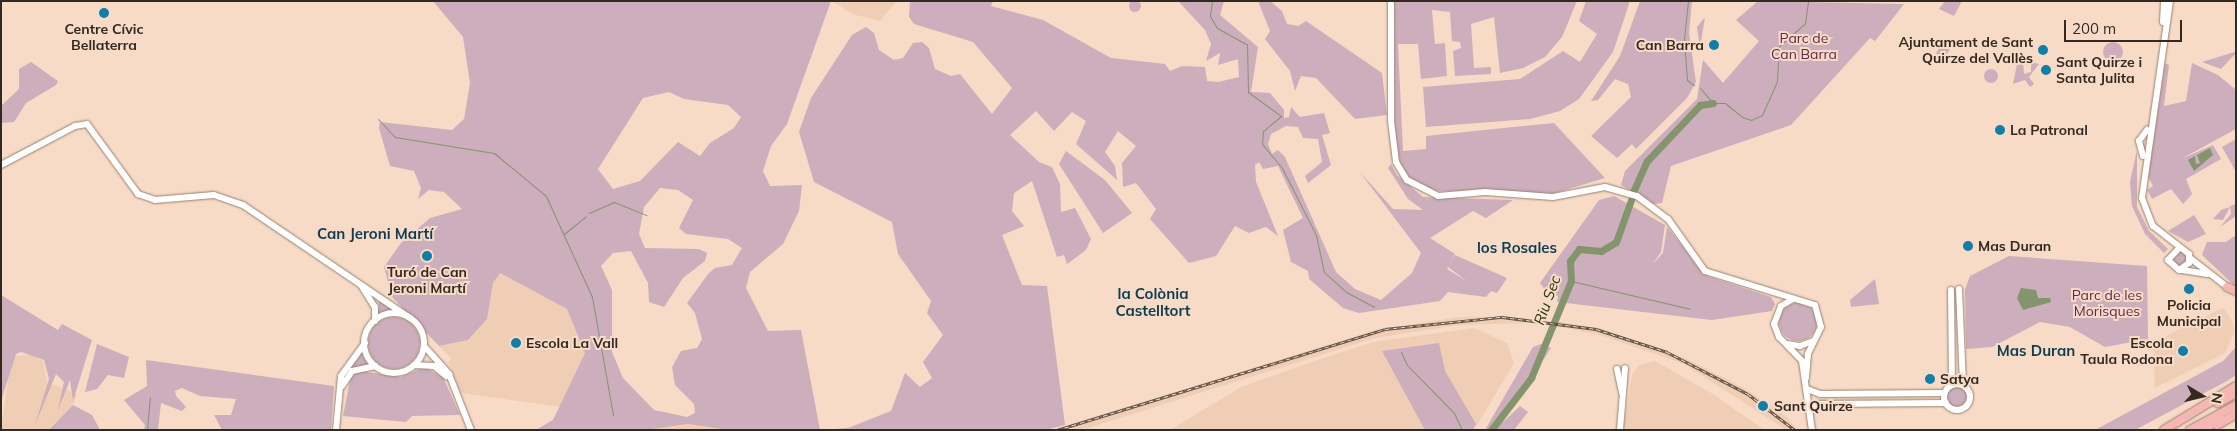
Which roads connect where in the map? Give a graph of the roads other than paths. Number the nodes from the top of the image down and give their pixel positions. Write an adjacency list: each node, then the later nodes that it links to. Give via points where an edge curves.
1 (1391, 1): 5 (street, via 1388,89 1398,168 1411,184 1430,194)
2 (2167, 2): 3 (street)
3 (2144, 142): 7 (street, via 2144,210 2153,226); 8 (street, via 2140,211)
4 (1, 165): 12 (street, via 82,123 93,128 126,181 138,194 155,200 214,195 243,205)
5 (1479, 193): 6 (street, via 1552,199 1616,192 1654,211); 6 (street, via 1553,197 1591,188 1621,190 1657,208)
6 (1678, 234): 17 (street, via 1705,271)
7 (2179, 248): 8 (street); 9 (street)
8 (2171, 252): 10 (street, via 2170,266)
9 (2190, 258): 10 (street); 11 (street)
10 (2182, 270): 11 (street)
11 (2213, 276): 13 (street)
12 (360, 284): 18 (street); 20 (street)
13 (2227, 286): 16 (highway)
14 (1959, 289): 34 (street)
15 (1951, 290): 33 (street)
16 (2236, 293)
17 (1776, 294): 19 (street); 21 (street)
18 (379, 295): 20 (street); 22 (street)
19 (1793, 299): 21 (street); 24 (street, via 1809,302 1820,314 1821,327)
20 (375, 307): 23 (street)
21 (1778, 309): 26 (street, via 1774,326)
22 (410, 318): 23 (street, via 391,314); 27 (street, via 420,330)
23 (375, 321): 25 (street)
24 (1813, 341): 26 (street, via 1800,346); 32 (street)
25 (365, 343): 28 (street); 40 (street, via 343,372)
26 (1786, 343): 32 (street, via 1801,359)
27 (424, 346): 29 (street); 39 (street, via 442,365)
28 (375, 366): 29 (street, via 396,373); 40 (street, via 348,374)
29 (414, 366): 39 (street, via 434,366 444,373)
30 (1625, 368): 43 (street)
31 (1617, 369): 43 (street)
32 (1806, 378): 36 (street)
33 (1952, 385): 34 (street); 37 (street)
34 (1963, 385): 41 (street, via 1969,390 1968,405 1958,410)
35 (2236, 386): 51 (highway)
36 (1807, 389): 37 (street, via 1820,394); 44 (street)
37 (1944, 393): 41 (street)
38 (2236, 393): 51 (highway)
39 (456, 394): 48 (street)
40 (339, 395): 47 (street)
41 (1946, 403): 44 (street, via 1818,404)
42 (2232, 407): 52 (highway); 53 (highway)
43 (1622, 409): 49 (street)
44 (1810, 412): 50 (street)
45 (2236, 414): 54 (highway)
46 (2236, 420): 55 (highway)
47 (336, 430)
48 (469, 430)
49 (1620, 430)
50 (1812, 430)
51 (2165, 430)
52 (2190, 430)
53 (2204, 430)
54 (2209, 430)
55 (2217, 430)

